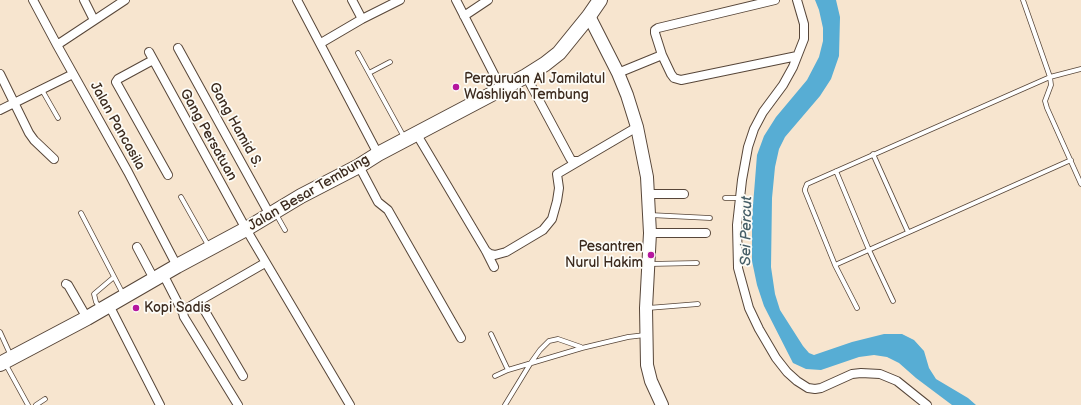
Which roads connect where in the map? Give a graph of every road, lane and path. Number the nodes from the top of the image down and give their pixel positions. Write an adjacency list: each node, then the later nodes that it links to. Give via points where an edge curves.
1 (33, 0): 18 (street, Jalan Pancasila)
2 (84, 0): 16 (street)
3 (125, 0): 16 (street)
4 (297, 0): 17 (street)
5 (352, 0): 15 (street)
6 (400, 0): 15 (street)
7 (456, 0): 13 (street)
8 (488, 0): 13 (street)
9 (600, 0): 14 (highway, Jalan Besar Tembung)
10 (775, 0): 22 (street, via 658,28 655,33)
11 (797, 0): 23 (street, via 804,24 804,39)
12 (1023, 0): 32 (lane)
13 (464, 16): 33 (street)
14 (589, 16): 28 (main road); 31 (highway, Jalan Besar Tembung, via 559,53)
15 (362, 19): 17 (street)
16 (94, 20): 18 (street)
17 (321, 43): 40 (street)
18 (57, 45): 30 (street, Jalan Pancasila)
19 (178, 48): 55 (street, Gang Hamid S.)
20 (149, 52): 24 (street, Gang Persatuan)
21 (358, 53): 27 (lane)
22 (662, 55): 23 (street, via 674,78 681,80); 28 (street)
23 (797, 56): 53 (street, via 783,85 754,129 748,146)
24 (153, 60): 47 (street, via 116,81); 58 (street, Gang Persatuan)
25 (390, 62): 27 (lane)
26 (1081, 69): 32 (lane)
27 (369, 73): 39 (lane)
28 (618, 73): 38 (main road)
29 (0, 74): 35 (street)
30 (73, 74): 34 (street); 71 (street, Jalan Pancasila)
31 (526, 76): 33 (highway, Jalan Besar Tembung); 44 (street, via 570,158)
32 (1050, 77): 41 (lane); 43 (lane, via 1051,85 1045,101)
33 (501, 88): 39 (highway, Jalan Besar Tembung)
34 (42, 89): 35 (street); 37 (lane)
35 (15, 102): 36 (street); 42 (street, via 29,133)
36 (0, 110)
37 (58, 118)
38 (637, 126): 44 (street); 49 (main road)
39 (410, 136): 40 (highway, Jalan Besar Tembung); 66 (street)
40 (378, 154): 45 (highway, Jalan Besar Tembung)
41 (873, 154): 46 (lane); 60 (lane)
42 (54, 159)
43 (1071, 160): 48 (lane); 60 (lane)
44 (577, 162): 66 (street, via 557,174 557,201 552,219 543,230 506,252 490,254)
45 (359, 166): 55 (highway, Jalan Besar Tembung); 88 (street, via 378,202 388,210)
46 (836, 171): 65 (lane); 70 (lane, via 809,182 804,189)
47 (168, 175)
48 (1081, 184)
49 (649, 194): 50 (street); 56 (main road)
50 (684, 194)
51 (181, 197): 64 (lane)
52 (725, 198): 53 (lane)
53 (740, 198): 103 (street, via 737,225 738,268 749,308 776,358 787,372 808,388 815,389 852,374 880,374 896,381)
54 (81, 213): 73 (lane)
55 (272, 213): 58 (highway, Jalan Besar Tembung); 59 (lane)
56 (650, 215): 57 (lane); 61 (main road)
57 (710, 218)
58 (246, 229): 64 (highway, Jalan Besar Tembung); 67 (street, Gang Persatuan)
59 (285, 230)
60 (908, 232): 65 (lane)
61 (650, 233): 62 (street); 69 (main road)
62 (706, 233)
63 (137, 247): 74 (street)
64 (210, 249): 71 (highway, Jalan Besar Tembung)
65 (869, 250): 70 (lane); 77 (lane)
66 (486, 251): 72 (street)
67 (265, 263): 78 (street); 100 (street, Gang Persatuan)
68 (697, 263): 69 (lane)
69 (648, 264): 81 (main road)
70 (835, 265): 82 (lane)
71 (177, 266): 74 (highway, Jalan Besar Tembung)
72 (494, 268)
73 (114, 277): 76 (lane); 80 (lane, via 94,294 96,302)
74 (158, 277): 76 (highway, Jalan Besar Tembung); 83 (street)
75 (66, 284): 84 (street)
76 (124, 296): 80 (highway, Jalan Besar Tembung)
77 (893, 300)
78 (198, 301): 83 (street); 93 (street)
79 (698, 304): 81 (lane)
80 (105, 308): 84 (highway, Jalan Besar Tembung); 98 (street)
81 (646, 308): 87 (main road)
82 (857, 308)
83 (183, 313): 99 (street)
84 (87, 318): 90 (highway, Jalan Besar Tembung)
85 (0, 332): 90 (lane)
86 (491, 334): 92 (lane)
87 (646, 335): 89 (lane); 102 (main road, via 647,365)
88 (461, 338)
89 (582, 348): 91 (lane); 91 (lane, via 554,339 545,344)
90 (6, 361): 96 (lane)
91 (530, 364): 92 (lane); 101 (lane)
92 (508, 370): 94 (lane)
93 (243, 376)
94 (495, 376)
95 (45, 399): 97 (lane)
96 (28, 405)
97 (36, 405)
98 (160, 405)
99 (238, 405)
100 (350, 405)
101 (505, 405)
102 (662, 405)
103 (927, 405)

